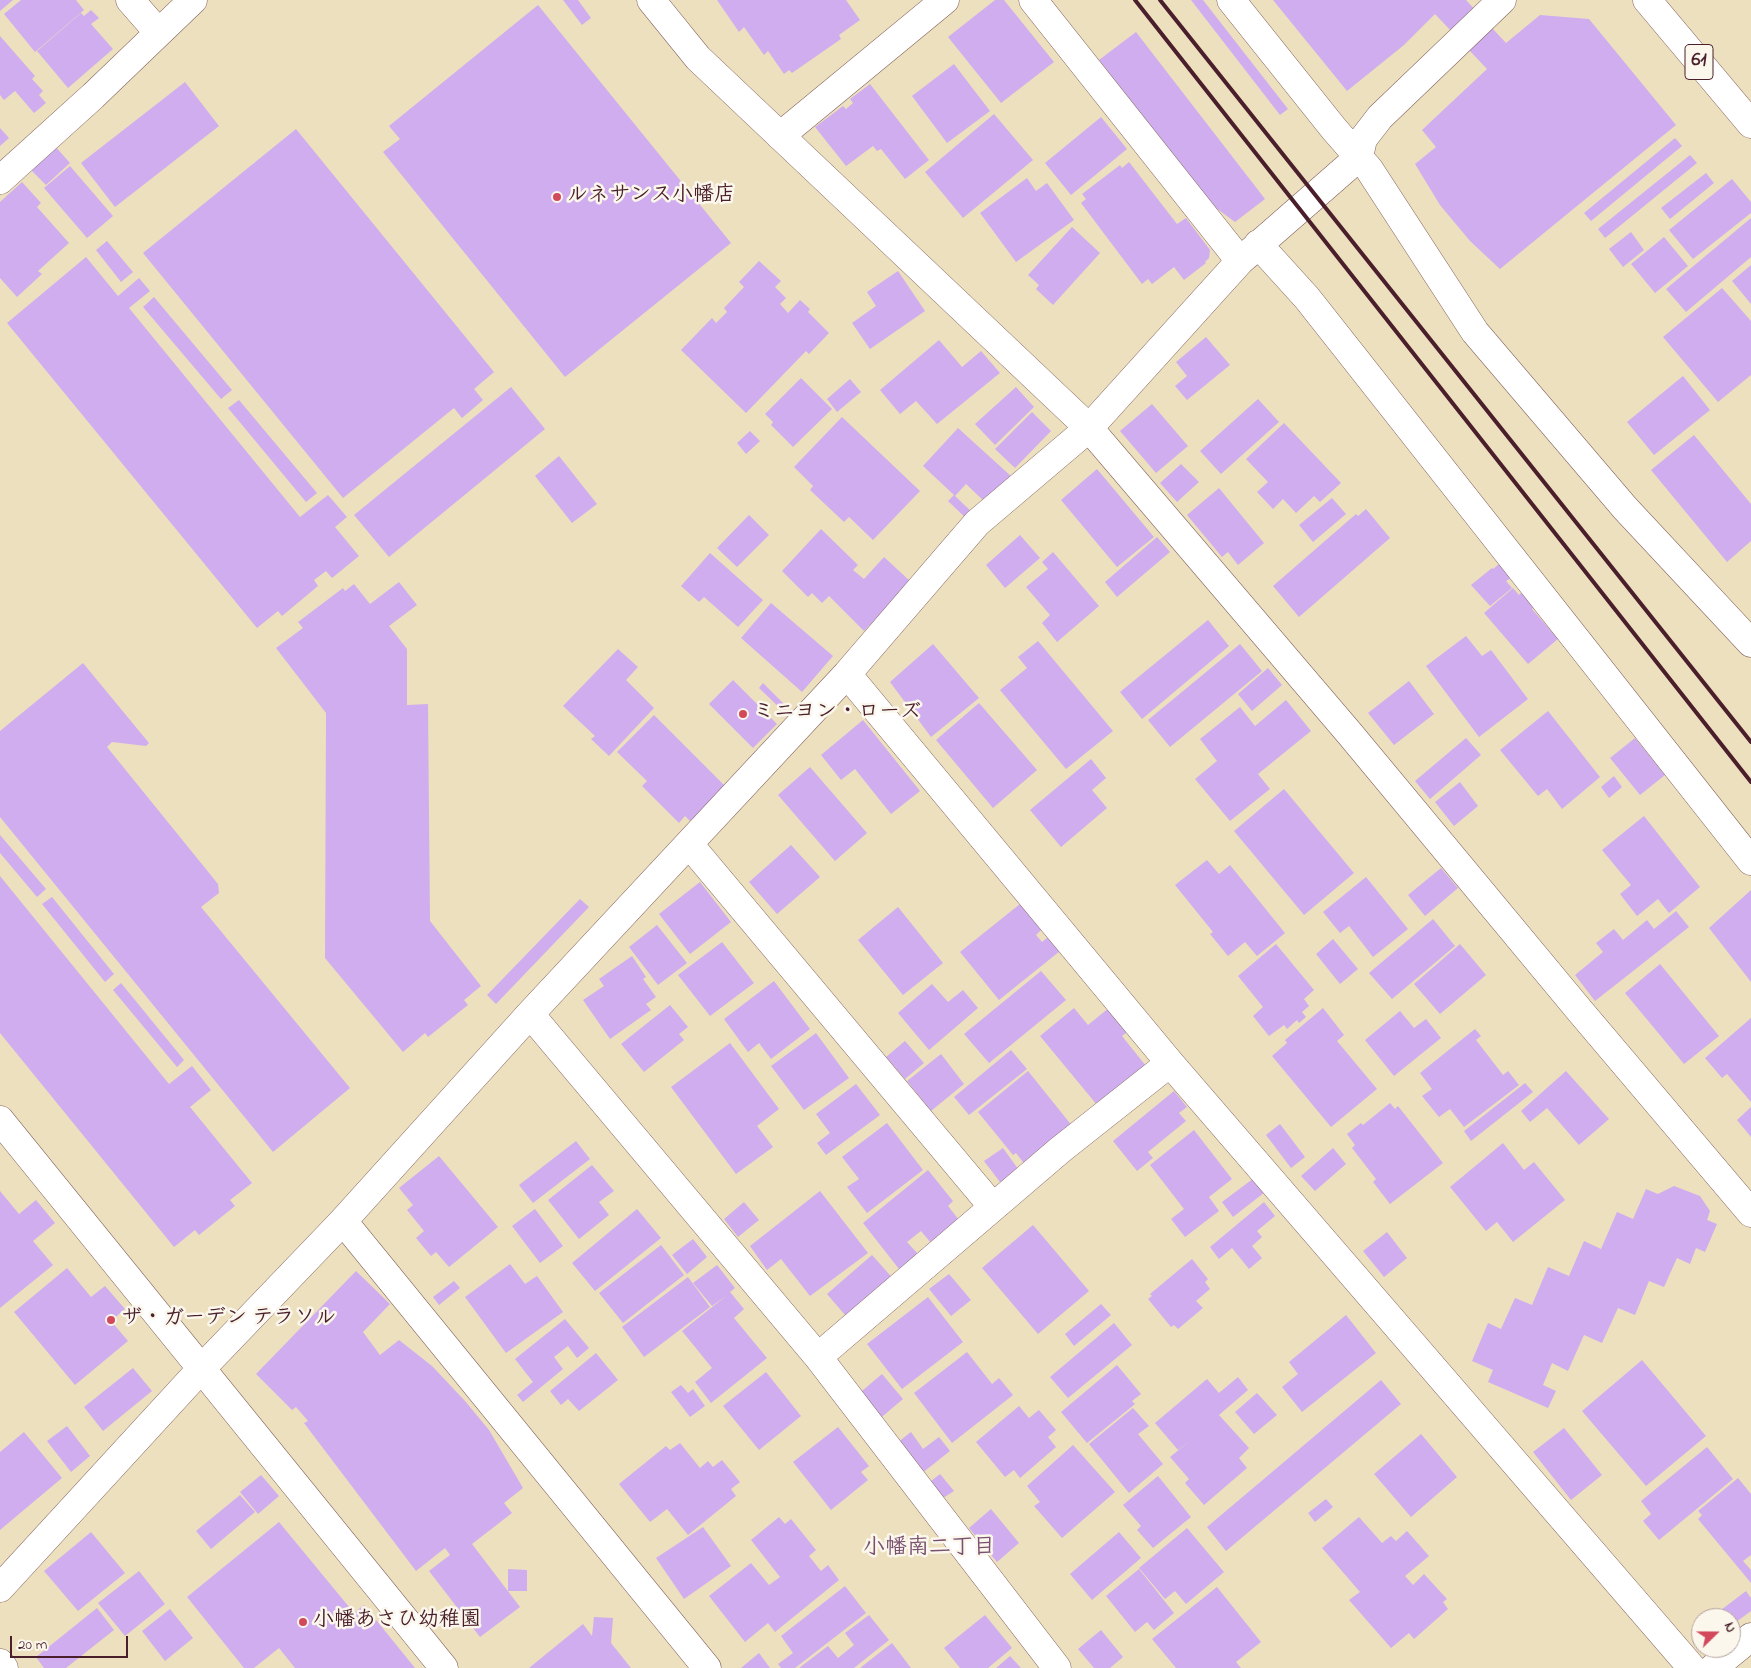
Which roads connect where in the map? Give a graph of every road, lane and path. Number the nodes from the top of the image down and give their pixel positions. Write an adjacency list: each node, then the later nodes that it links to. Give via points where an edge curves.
1 (130, 0): 9 (street)
2 (193, 0): 9 (street)
3 (651, 0): 11 (street, via 698,58)
4 (1033, 0): 14 (street)
5 (1231, 0): 12 (street)
6 (1502, 0): 12 (street, via 1380,118 1363,140)
7 (1647, 0): 10 (street, 61)
8 (930, 4): 11 (street)
9 (158, 32): 13 (street)
10 (1751, 124)
11 (780, 136): 15 (street)
12 (1359, 157): 14 (street); 16 (street, via 1475,332 1625,508)
13 (0, 180)
14 (1249, 253): 15 (street); 19 (street, via 1307,298)
15 (1089, 428): 17 (street, via 977,523); 24 (street)
16 (1748, 632)
17 (847, 674): 18 (street); 21 (street)
18 (689, 844): 20 (street); 23 (street)
19 (1751, 861)
20 (530, 1014): 25 (street); 26 (street)
21 (1170, 1063): 23 (street); 35 (street)
22 (0, 1120): 27 (street)
23 (993, 1207): 26 (street)
24 (1751, 1213)
25 (343, 1221): 27 (street); 33 (street)
26 (818, 1357): 34 (street)
27 (202, 1368): 28 (street); 32 (street)
28 (0, 1588)
29 (1751, 1637): 36 (street)
30 (0, 1663): 31 (street)
31 (4, 1668)
32 (444, 1668)
33 (707, 1668)
34 (1057, 1668)
35 (1692, 1668)
36 (1713, 1668)

